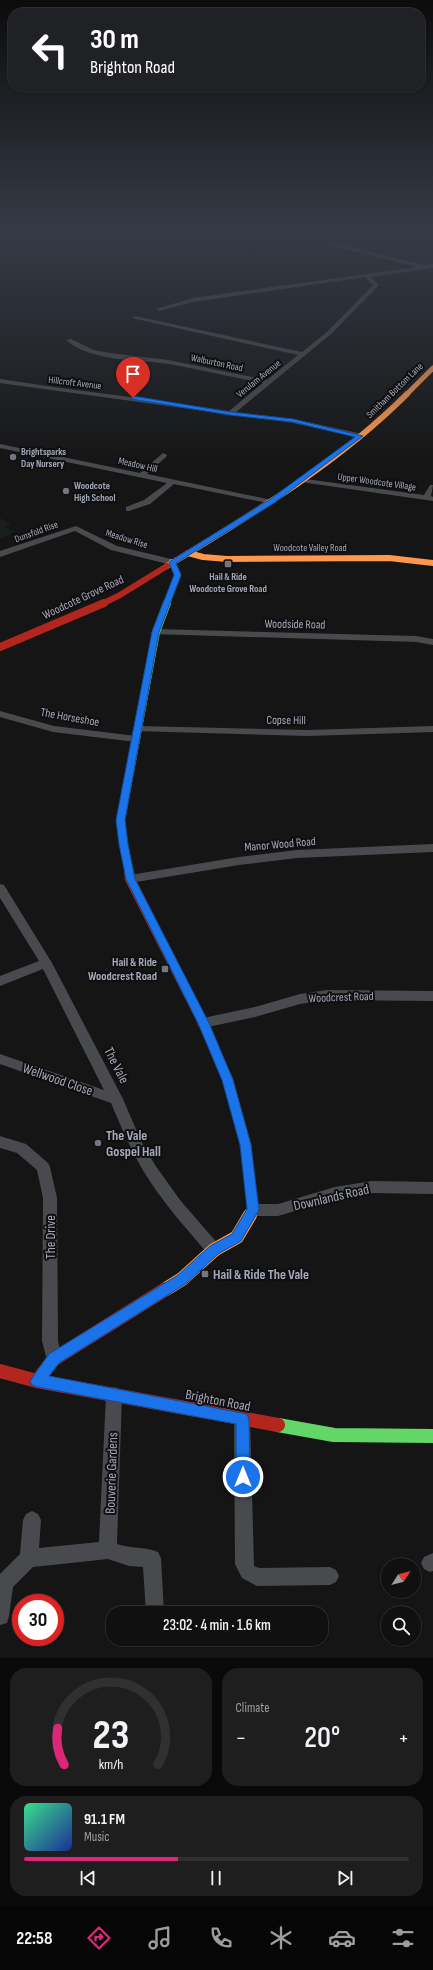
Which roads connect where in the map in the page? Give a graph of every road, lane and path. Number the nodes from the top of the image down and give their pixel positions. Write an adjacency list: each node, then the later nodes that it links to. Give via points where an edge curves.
1 (352, 309): 4 (street, Verulam Avenue)
2 (135, 318): 4 (street)
3 (69, 340): 7 (street, Walburton Road, via 110,355 168,362)
4 (303, 354): 7 (street, Verulam Avenue)
5 (433, 368): 9 (main road, Smitham Bottom Lane, via 380,421)
6 (0, 381): 8 (street, Hillcroft Avenue)
7 (268, 382): 8 (street, Verulam Avenue)
8 (230, 413): 9 (street, Hillcroft Avenue, via 302,422)
9 (360, 436): 13 (main road, Smitham Bottom Lane)
10 (0, 446): 12 (street, Meadow Hill)
11 (164, 455): 12 (street)
12 (142, 475): 14 (street, Meadow Hill)
13 (301, 480): 16 (street, Upper Woodcote Village); 17 (main road, Smitham Bottom Lane)
14 (172, 482): 17 (street, Meadow Hill); 18 (street, via 152,501 141,507)
15 (433, 487): 16 (street, Upper Woodcote Village)
16 (430, 499)
17 (272, 502): 20 (main road, Smitham Bottom Lane)
18 (129, 509)
19 (78, 528): 21 (street, Dunsfold Rise); 22 (street, Meadow Rise, via 114,548)
20 (188, 553): 22 (main road, Smitham Bottom Lane); 23 (main road, Woodcote Valley Road, via 228,559 389,558)
21 (0, 554)
22 (172, 562): 24 (main road, via 178,575); 26 (main road, Woodcote Grove Road, via 120,595)
23 (433, 563)
24 (156, 632): 25 (street, Woodside Road, via 416,639); 29 (main road)
25 (433, 642)
26 (0, 647)
27 (0, 714): 29 (street, The Horseshoe, via 53,729)
28 (433, 729): 29 (street, Copse Hill)
29 (137, 734): 31 (main road, via 121,820)
30 (433, 848): 31 (street, Manor Wood Road, via 297,854)
31 (130, 879): 36 (main road)
32 (0, 888): 33 (street, The Vale)
33 (46, 963): 34 (street); 38 (street, The Vale)
34 (0, 981)
35 (433, 996): 36 (street, Woodcrest Road, via 327,995 300,999)
36 (203, 1023): 41 (main road, via 228,1080 246,1145)
37 (0, 1058): 38 (street, Wellwood Close)
38 (116, 1099): 42 (street, The Vale, via 135,1143 150,1169 175,1204)
39 (0, 1142): 43 (street, The Drive, via 21,1148 43,1167 50,1198 50,1341)
40 (433, 1188): 41 (street, Downlands Road, via 372,1186 336,1193 278,1210)
41 (253, 1210): 42 (main road, via 237,1237)
42 (214, 1250): 43 (main road, via 182,1279)
43 (54, 1359): 45 (main road)
44 (0, 1371): 45 (main road, Brighton Road)
45 (37, 1381): 46 (main road, Brighton Road)
46 (114, 1395): 47 (main road, Brighton Road); 50 (street, Bouverie Gardens)
47 (242, 1419): 48 (main road, Brighton Road, via 334,1435); 52 (street, via 244,1564 248,1572 257,1577)
48 (433, 1436)
49 (32, 1520): 51 (street)
50 (108, 1550): 51 (street); 53 (street, via 130,1557 152,1558)
51 (29, 1558): 54 (street, via 4,1584)
52 (330, 1576)
53 (155, 1606)
54 (0, 1616)

